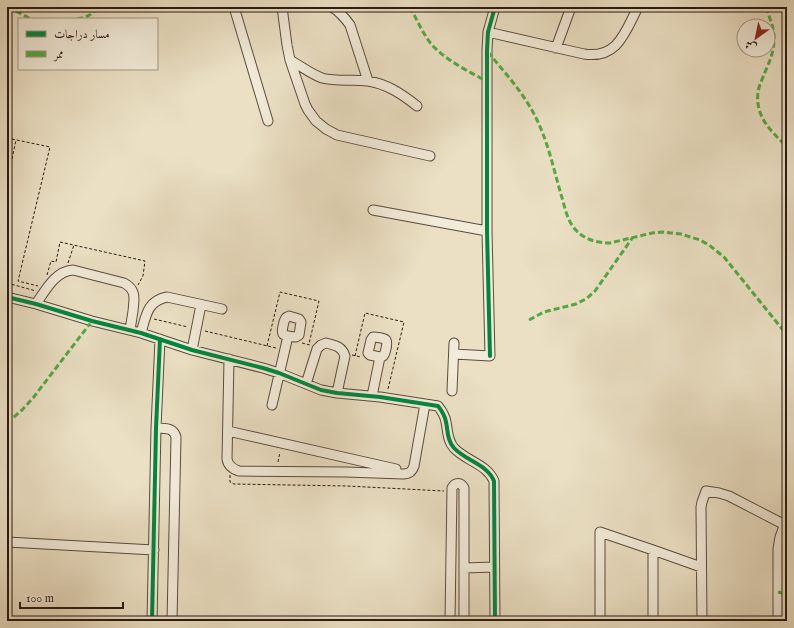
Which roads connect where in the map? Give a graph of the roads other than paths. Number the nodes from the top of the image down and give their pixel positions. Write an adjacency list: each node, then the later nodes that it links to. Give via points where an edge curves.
1 (234, 7): 12 (street)
2 (282, 7): 9 (street)
3 (332, 7): 10 (street, via 350,25)
4 (495, 7): 7 (street)
5 (571, 7): 8 (street)
6 (638, 7): 8 (street, via 618,44 612,49 599,55 592,55)
7 (488, 32): 8 (street); 15 (street)
8 (556, 48)
9 (290, 60): 10 (street, via 321,77); 13 (street, via 305,104 312,116 326,129 343,137)
10 (368, 81): 11 (street, via 398,92)
11 (417, 106)
12 (268, 121)
13 (430, 156)
14 (374, 210): 15 (street)
15 (487, 231): 26 (street, via 490,356)
16 (7, 297): 17 (street)
17 (36, 304): 20 (street); 20 (street, via 45,289 65,271 73,270 124,283 130,287 135,298)
18 (201, 305): 19 (street); 21 (street, via 167,297 161,298 149,308); 25 (street)
19 (222, 309)
20 (130, 330): 21 (street)
21 (141, 333): 23 (street)
22 (288, 336): 29 (street)
23 (160, 339): 25 (street); 36 (street)
24 (454, 343): 26 (street)
25 (192, 350): 28 (street)
26 (454, 354): 31 (street)
27 (380, 358): 33 (street)
28 (229, 359): 29 (street); 37 (street)
29 (279, 373): 30 (street); 35 (street)
30 (306, 384): 32 (street); 32 (street, via 317,349 326,343 339,347 344,353)
31 (452, 391)
32 (337, 393): 33 (street)
33 (372, 396): 34 (street)
34 (425, 404): 38 (street); 44 (street, via 438,406 441,410 448,437 455,450 480,466 494,481)
35 (272, 405)
36 (156, 428): 41 (street); 49 (street, via 172,430 176,438)
37 (228, 431): 38 (street, via 395,469 406,470); 38 (street, via 227,462 230,467 239,471 408,474)
38 (414, 467)
39 (786, 525): 45 (street, via 729,496 706,491 701,507); 56 (street, via 780,536 778,549)
40 (7, 542): 41 (street)
41 (154, 550): 48 (street)
42 (653, 550): 45 (street); 53 (street, via 600,532); 54 (street)
43 (451, 564): 46 (street); 46 (street, via 452,491 453,486 460,484 464,488); 47 (street)
44 (494, 567): 46 (street); 52 (street)
45 (701, 567): 55 (street)
46 (464, 569): 47 (street, via 457,577); 51 (street)
47 (451, 576): 50 (street)
48 (152, 621)
49 (172, 621)
50 (450, 621)
51 (464, 621)
52 (494, 621)
53 (600, 621)
54 (653, 621)
55 (702, 621)
56 (778, 621)

